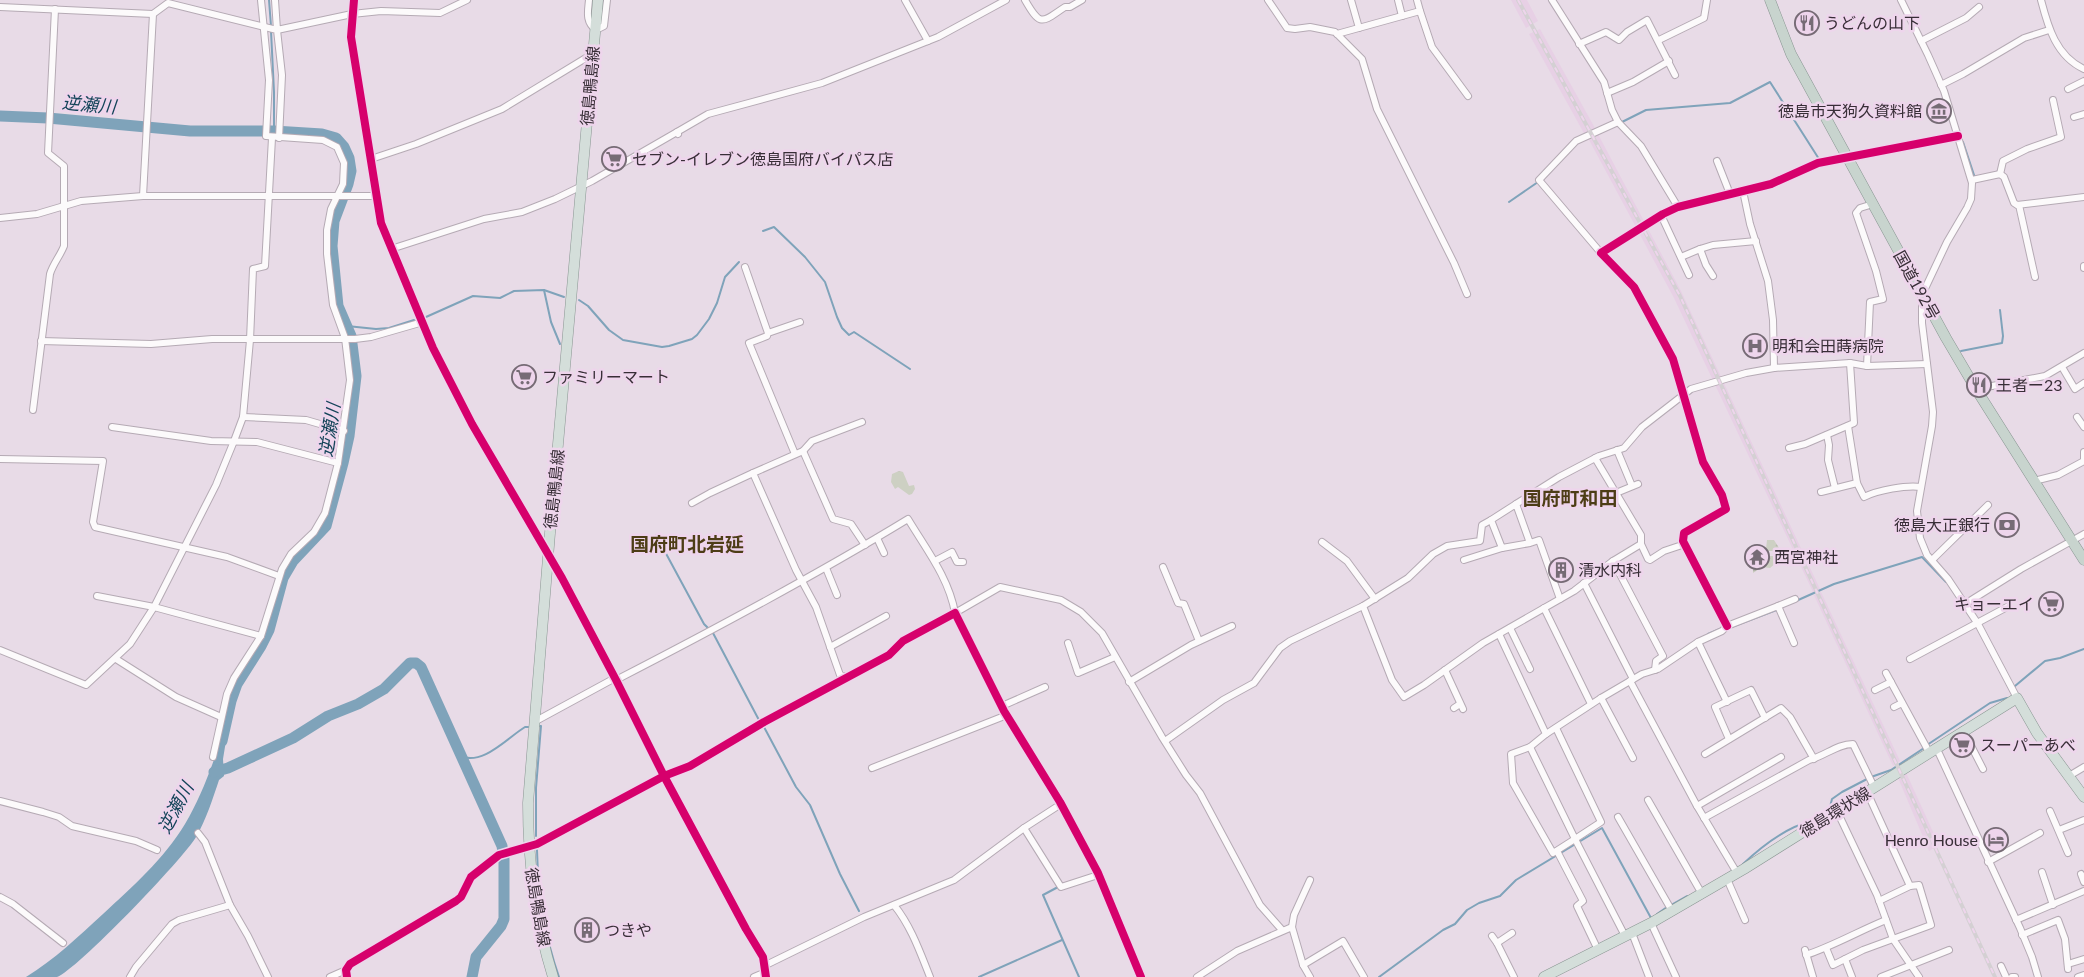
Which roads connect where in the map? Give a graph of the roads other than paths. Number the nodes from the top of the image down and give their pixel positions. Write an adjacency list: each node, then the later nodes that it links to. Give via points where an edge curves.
1 (261, 0): 29 (street)
2 (275, 0): 31 (street)
3 (354, 0): 27 (street)
4 (467, 0): 27 (street, via 440,12)
5 (589, 0): 32 (street, via 588,20)
6 (598, 0): 32 (main road, 徳島鴨島線)
7 (607, 0): 32 (street, via 604,26)
8 (905, 0): 36 (street)
9 (1006, 0): 36 (street)
10 (1025, 0): 11 (street, via 1040,20 1048,19)
11 (1082, 0)
12 (1268, 0): 34 (street, via 1287,28 1322,28)
13 (1351, 0): 30 (street)
14 (1398, 0): 28 (street)
15 (1417, 0): 25 (street)
16 (1552, 0): 38 (street)
17 (1707, 0): 35 (street, via 1704,18)
18 (1770, 0): 54 (highway, 国道192号, via 1790,54)
19 (1901, 0): 37 (street)
20 (2041, 0): 33 (street)
21 (168, 2): 26 (street); 29 (street)
22 (0, 7): 24 (street)
23 (1979, 7): 37 (street, via 1966,18)
24 (55, 9): 26 (street); 69 (street, via 48,153 64,166)
25 (1420, 11): 28 (street); 47 (street, via 1432,47)
26 (153, 14): 63 (street)
27 (352, 14): 31 (street); 55 (street, via 351,37)
28 (1402, 16): 30 (street)
29 (265, 26): 31 (street); 52 (street)
30 (1359, 28): 34 (street)
31 (276, 29): 52 (street, via 282,75)
32 (596, 30): 39 (main road, 徳島鴨島線)
33 (2049, 30): 41 (street, via 2065,56); 44 (street, via 2024,38)
34 (1337, 34): 82 (street, via 1362,59 1377,109)
35 (1659, 40): 38 (street, via 1647,20 1619,40 1606,32); 40 (street)
36 (928, 41): 59 (street, via 822,82 708,114 678,134)
37 (1922, 41): 44 (street)
38 (1579, 44): 46 (street)
39 (594, 53): 55 (street, via 502,109); 59 (main road, 徳島鴨島線)
40 (1669, 61): 42 (street); 46 (street, via 1633,82)
41 (2084, 69)
42 (1675, 75)
43 (2084, 81): 45 (street)
44 (1941, 85): 53 (street)
45 (2068, 89)
46 (1607, 92): 51 (street)
47 (1468, 96)
48 (2054, 100): 57 (street, via 2061,137 2011,156 2003,161)
49 (2084, 114): 50 (street)
50 (2074, 117)
51 (1619, 123): 70 (street, via 1641,146); 76 (street, via 1576,141 1539,180)
52 (273, 134): 62 (street); 64 (street, via 323,140 336,147 344,163 345,174)
53 (1958, 136): 54 (street); 58 (street)
54 (1848, 157): 60 (street, via 1818,163 1771,184); 67 (highway, 国道192号)
55 (371, 159): 65 (street)
56 (1717, 161): 61 (street)
57 (2000, 174): 58 (street); 68 (street, via 2014,203)
58 (1972, 180): 83 (street, via 1967,208)
59 (581, 186): 74 (street, via 522,212 484,219); 140 (main road, 徳島鴨島線)
60 (1743, 191): 61 (street); 73 (street)
61 (1730, 194): 70 (street)
62 (269, 195): 63 (street); 64 (street); 88 (street, via 265,266 254,269)
63 (143, 196): 69 (street, via 81,201)
64 (338, 196): 65 (street); 87 (street, via 331,209 327,230 327,254 333,305)
65 (377, 196): 74 (street, via 381,223)
66 (2084, 197): 68 (street)
67 (1873, 204): 83 (highway, 国道192号); 93 (street, via 1860,208 1856,213 1883,300 1870,302)
68 (2019, 205): 81 (street)
69 (64, 207): 72 (street); 89 (street, via 64,246 50,274)
70 (1678, 207): 71 (street)
71 (1661, 215): 76 (street); 77 (street)
72 (0, 218)
73 (1756, 241): 75 (street); 95 (street, via 1768,281)
74 (391, 249): 84 (street)
75 (1700, 249): 77 (street); 80 (street)
76 (1600, 253): 98 (street, via 1634,287 1673,359)
77 (1681, 257): 79 (street)
78 (745, 267): 86 (street)
79 (1690, 275)
80 (1713, 276)
81 (2035, 277)
82 (1467, 294)
83 (1922, 294): 92 (street); 97 (highway, 国道192号)
84 (423, 322): 87 (street, via 371,337); 140 (street, via 447,379)
85 (800, 322): 86 (street)
86 (768, 333): 113 (street, via 748,343)
87 (346, 338): 88 (street); 106 (street, via 350,380)
88 (250, 340): 89 (street, via 212,339 151,344); 100 (street)
89 (41, 341): 99 (street)
90 (2084, 353): 94 (street)
91 (1850, 362): 93 (street); 95 (street); 103 (street, via 1854,423)
92 (1927, 364): 93 (street); 121 (street, via 1933,412)
93 (1867, 366)
94 (2062, 367): 96 (street, via 2075,389); 97 (street, via 2045,376)
95 (1774, 368): 98 (street, via 1718,380 1691,389)
96 (2084, 383)
97 (1976, 389): 119 (highway, 国道192号)
98 (1684, 395): 110 (street, via 1642,427 1624,448); 135 (street, via 1703,462 1722,495 1726,509 1684,533)
99 (32, 410)
100 (242, 417): 106 (street, via 306,420); 108 (street)
101 (2077, 417): 105 (street)
102 (862, 422): 111 (street, via 812,441)
103 (1848, 426): 107 (street); 120 (street)
104 (112, 427): 108 (street, via 211,441)
105 (2084, 427)
106 (344, 432): 117 (street)
107 (1827, 435): 109 (street); 122 (street, via 1828,460)
108 (234, 441): 117 (street, via 257,442); 137 (street)
109 (1789, 448)
110 (1617, 450): 114 (street); 124 (street, via 1635,485)
111 (803, 451): 113 (street); 136 (street, via 833,519 852,524)
112 (2084, 452): 116 (street)
113 (795, 454): 118 (street)
114 (1595, 458): 124 (street); 126 (street)
115 (0, 459): 137 (street, via 103,461 92,522 95,527)
116 (2084, 460): 119 (street, via 2058,475)
117 (338, 463): 149 (street, via 320,524 288,558)
118 (753, 474): 125 (street); 150 (street)
119 (2034, 481): 132 (highway, 国道192号)
120 (1857, 483): 121 (street, via 1864,497 1908,485); 122 (street)
121 (1921, 487): 142 (street, via 1917,524 1924,549)
122 (1835, 488): 123 (street)
123 (1820, 492)
124 (1616, 493): 134 (street, via 1641,535)
125 (692, 503)
126 (1516, 504): 128 (street); 133 (street)
127 (1988, 505): 142 (street)
128 (1491, 520): 138 (street); 154 (street, via 1482,525 1480,541 1463,542 1440,550 1408,578)
129 (2084, 534): 132 (street)
130 (878, 538): 136 (street); 139 (street); 144 (street, via 908,519)
131 (1322, 542): 154 (street, via 1347,561)
132 (2073, 542): 143 (highway, 国道192号); 157 (street)
133 (1530, 543): 138 (street); 155 (street, via 1539,540)
134 (1641, 544): 135 (street, via 1650,560); 146 (street)
135 (1685, 544): 167 (street)
136 (865, 545): 148 (street)
137 (184, 547): 149 (street, via 227,557); 159 (street)
138 (1502, 548): 141 (street)
139 (884, 553)
140 (548, 556): 185 (street); 202 (main road, 徳島鴨島線)
141 (1464, 560)
142 (1932, 560): 157 (street)
143 (2084, 560)
144 (935, 561): 145 (street, via 952,552 957,562); 163 (street)
145 (963, 562)
146 (1612, 562): 151 (street); 182 (street, via 1663,656 1656,661)
147 (1163, 567): 171 (street, via 1178,603 1184,604)
148 (826, 568): 150 (street); 152 (street)
149 (279, 576): 170 (street)
150 (802, 581): 175 (street); 185 (street)
151 (1584, 583): 155 (street); 186 (street)
152 (837, 595)
153 (97, 596): 159 (street)
154 (1375, 599): 158 (street)
155 (1560, 599): 161 (street)
156 (1795, 599): 162 (street)
157 (1965, 604): 165 (street)
158 (1363, 606): 181 (street, via 1392,680 1404,697); 207 (street, via 1290,641 1280,648 1254,683 1223,700)
159 (154, 607): 170 (street); 178 (street)
160 (2007, 607): 165 (street)
161 (1544, 608): 168 (street); 195 (street)
162 (1779, 608): 167 (street); 174 (street)
163 (956, 613): 177 (street, via 1000,587 1061,600 1080,612 1102,633); 184 (street, via 903,641 889,655); 196 (street)
164 (886, 616): 175 (street)
165 (1978, 624): 179 (street); 192 (street)
166 (1232, 626): 171 (street)
167 (1725, 627): 172 (street)
168 (1510, 628): 169 (street); 180 (street)
169 (1499, 634): 181 (street); 205 (street)
170 (261, 636): 200 (street, via 234,678)
171 (1199, 641): 187 (street)
172 (1698, 642): 182 (street); 193 (street)
173 (1068, 643): 177 (street, via 1078,673)
174 (1794, 643)
175 (830, 647): 184 (street, via 840,675)
176 (0, 650): 178 (street, via 86,685)
177 (1115, 658): 187 (street)
178 (116, 659): 200 (street, via 176,698)
179 (1910, 659)
180 (1530, 669)
181 (1445, 670): 198 (street, via 1462,707)
182 (1655, 670): 186 (street)
183 (1886, 673): 188 (street)
184 (847, 678): 218 (street, via 690,766)
185 (616, 679): 202 (street); 218 (street)
186 (1632, 680): 191 (street); 225 (street)
187 (1130, 682): 207 (street)
188 (1891, 682): 190 (street); 194 (street)
189 (1045, 687): 196 (street)
190 (1875, 690)
191 (1601, 698): 195 (street); 213 (street)
192 (2017, 698): 204 (main road, 徳島環状線); 219 (main road, via 2037,734)
193 (1727, 702): 201 (street, via 1751,690); 206 (street, via 1715,708)
194 (1902, 703): 197 (street); 209 (street, via 1910,723)
195 (1591, 704): 203 (street)
196 (1002, 706): 199 (street)
197 (1894, 707)
198 (1454, 708)
199 (1007, 715): 216 (street); 224 (street)
200 (221, 717): 211 (street)
201 (1764, 718): 206 (street); 214 (street, via 1781,708 1790,717)
202 (534, 722): 236 (main road, 徳島鴨島線)
203 (1556, 728): 205 (street); 235 (street, via 1601,822)
204 (1963, 730): 209 (main road, 徳島環状線); 217 (street)
205 (1546, 734): 208 (street)
206 (1729, 739): 210 (street)
207 (1165, 741): 261 (street, via 1200,793 1260,905)
208 (1530, 747): 235 (street); 238 (street, via 1511,754 1513,783 1553,854)
209 (1929, 748): 220 (main road, 徳島環状線); 240 (street)
210 (1705, 754)
211 (213, 757)
212 (1781, 757): 225 (street)
213 (1633, 758)
214 (1814, 759): 220 (street, via 1843,744 1853,744); 229 (street)
215 (2084, 767): 219 (street)
216 (872, 768)
217 (1983, 769)
218 (664, 776): 236 (street); 278 (street, via 759,949)
219 (2069, 776): 221 (main road)
220 (1870, 783): 226 (main road, 徳島環状線); 247 (street)
221 (2084, 797)
222 (1648, 800): 248 (street)
223 (0, 801): 237 (street)
224 (1061, 804): 231 (street); 244 (street)
225 (1697, 806): 229 (street)
226 (1837, 811): 242 (main road, 徳島環状線); 251 (street)
227 (2050, 811): 232 (street)
228 (1618, 817): 255 (street)
229 (1704, 818): 242 (street)
230 (2084, 820): 232 (street)
231 (1024, 828): 244 (street, via 1061,887); 253 (street, via 954,880)
232 (2059, 830): 239 (street)
233 (198, 833): 252 (street, via 205,842)
234 (2040, 833): 240 (street)
235 (1577, 841): 238 (street); 263 (street)
236 (528, 846): 277 (street, via 499,855 471,877 456,901 364,955); 284 (main road, 徳島鴨島線, via 539,926)
237 (157, 850)
238 (1558, 853): 270 (street, via 1583,901 1577,906)
239 (2068, 853)
240 (1988, 862): 258 (street)
241 (2042, 872): 254 (street)
242 (1733, 873): 248 (main road, 徳島環状線); 256 (street)
243 (2081, 874): 246 (street)
244 (1098, 875): 287 (street)
245 (1310, 880): 260 (street, via 1294,914)
246 (2084, 882)
247 (1910, 886): 251 (street); 266 (street, via 1919,885 1931,925)
248 (1700, 891): 255 (main road, 徳島環状線)
249 (2084, 891): 254 (street)
250 (0, 898): 267 (street, via 13,904)
251 (1879, 901): 257 (street)
252 (230, 905): 280 (street, via 172,924); 281 (street)
253 (894, 905): 278 (street, via 864,917); 286 (street, via 913,936)
254 (2053, 905): 258 (street)
255 (1670, 908): 259 (main road, 徳島環状線)
256 (1745, 920)
257 (1886, 920): 266 (street); 269 (street)
258 (2016, 920): 264 (street)
259 (1651, 923): 263 (main road, 徳島環状線); 294 (street)
260 (1292, 927): 261 (street); 274 (street)
261 (1282, 930): 288 (street, via 1237,951)
262 (1512, 933): 268 (street)
263 (1628, 935): 270 (main road, 徳島環状線); 293 (street)
264 (2022, 935): 272 (street, via 2058,920 2065,939 2068,966); 300 (street)
265 (1492, 936): 268 (street)
266 (1893, 939): 273 (street); 275 (street)
267 (63, 943)
268 (1497, 943): 291 (street)
269 (1826, 948): 273 (street, via 1834,965); 295 (street, via 1806,952)
270 (1598, 950): 292 (main road, 徳島環状線)
271 (1949, 950): 275 (street)
272 (2082, 958)
273 (1845, 959): 296 (street)
274 (1303, 965): 289 (street); 290 (street, via 1343,941)
275 (1912, 966): 297 (street); 298 (street)
276 (2001, 966): 299 (street)
277 (346, 970): 282 (street); 283 (street)
278 (766, 971): 285 (street)
279 (2084, 975): 301 (street)
280 (130, 977)
281 (268, 977)
282 (330, 977)
283 (347, 977)
284 (552, 977)
285 (754, 977)
286 (930, 977)
287 (1141, 977)
288 (1197, 977)
289 (1310, 977)
290 (1364, 977)
291 (1514, 977)
292 (1544, 977)
293 (1649, 977)
294 (1676, 977)
295 (1813, 977)
296 (1852, 977)
297 (1881, 977)
298 (1919, 977)
299 (2006, 977)
300 (2038, 977)
301 (2078, 977)

